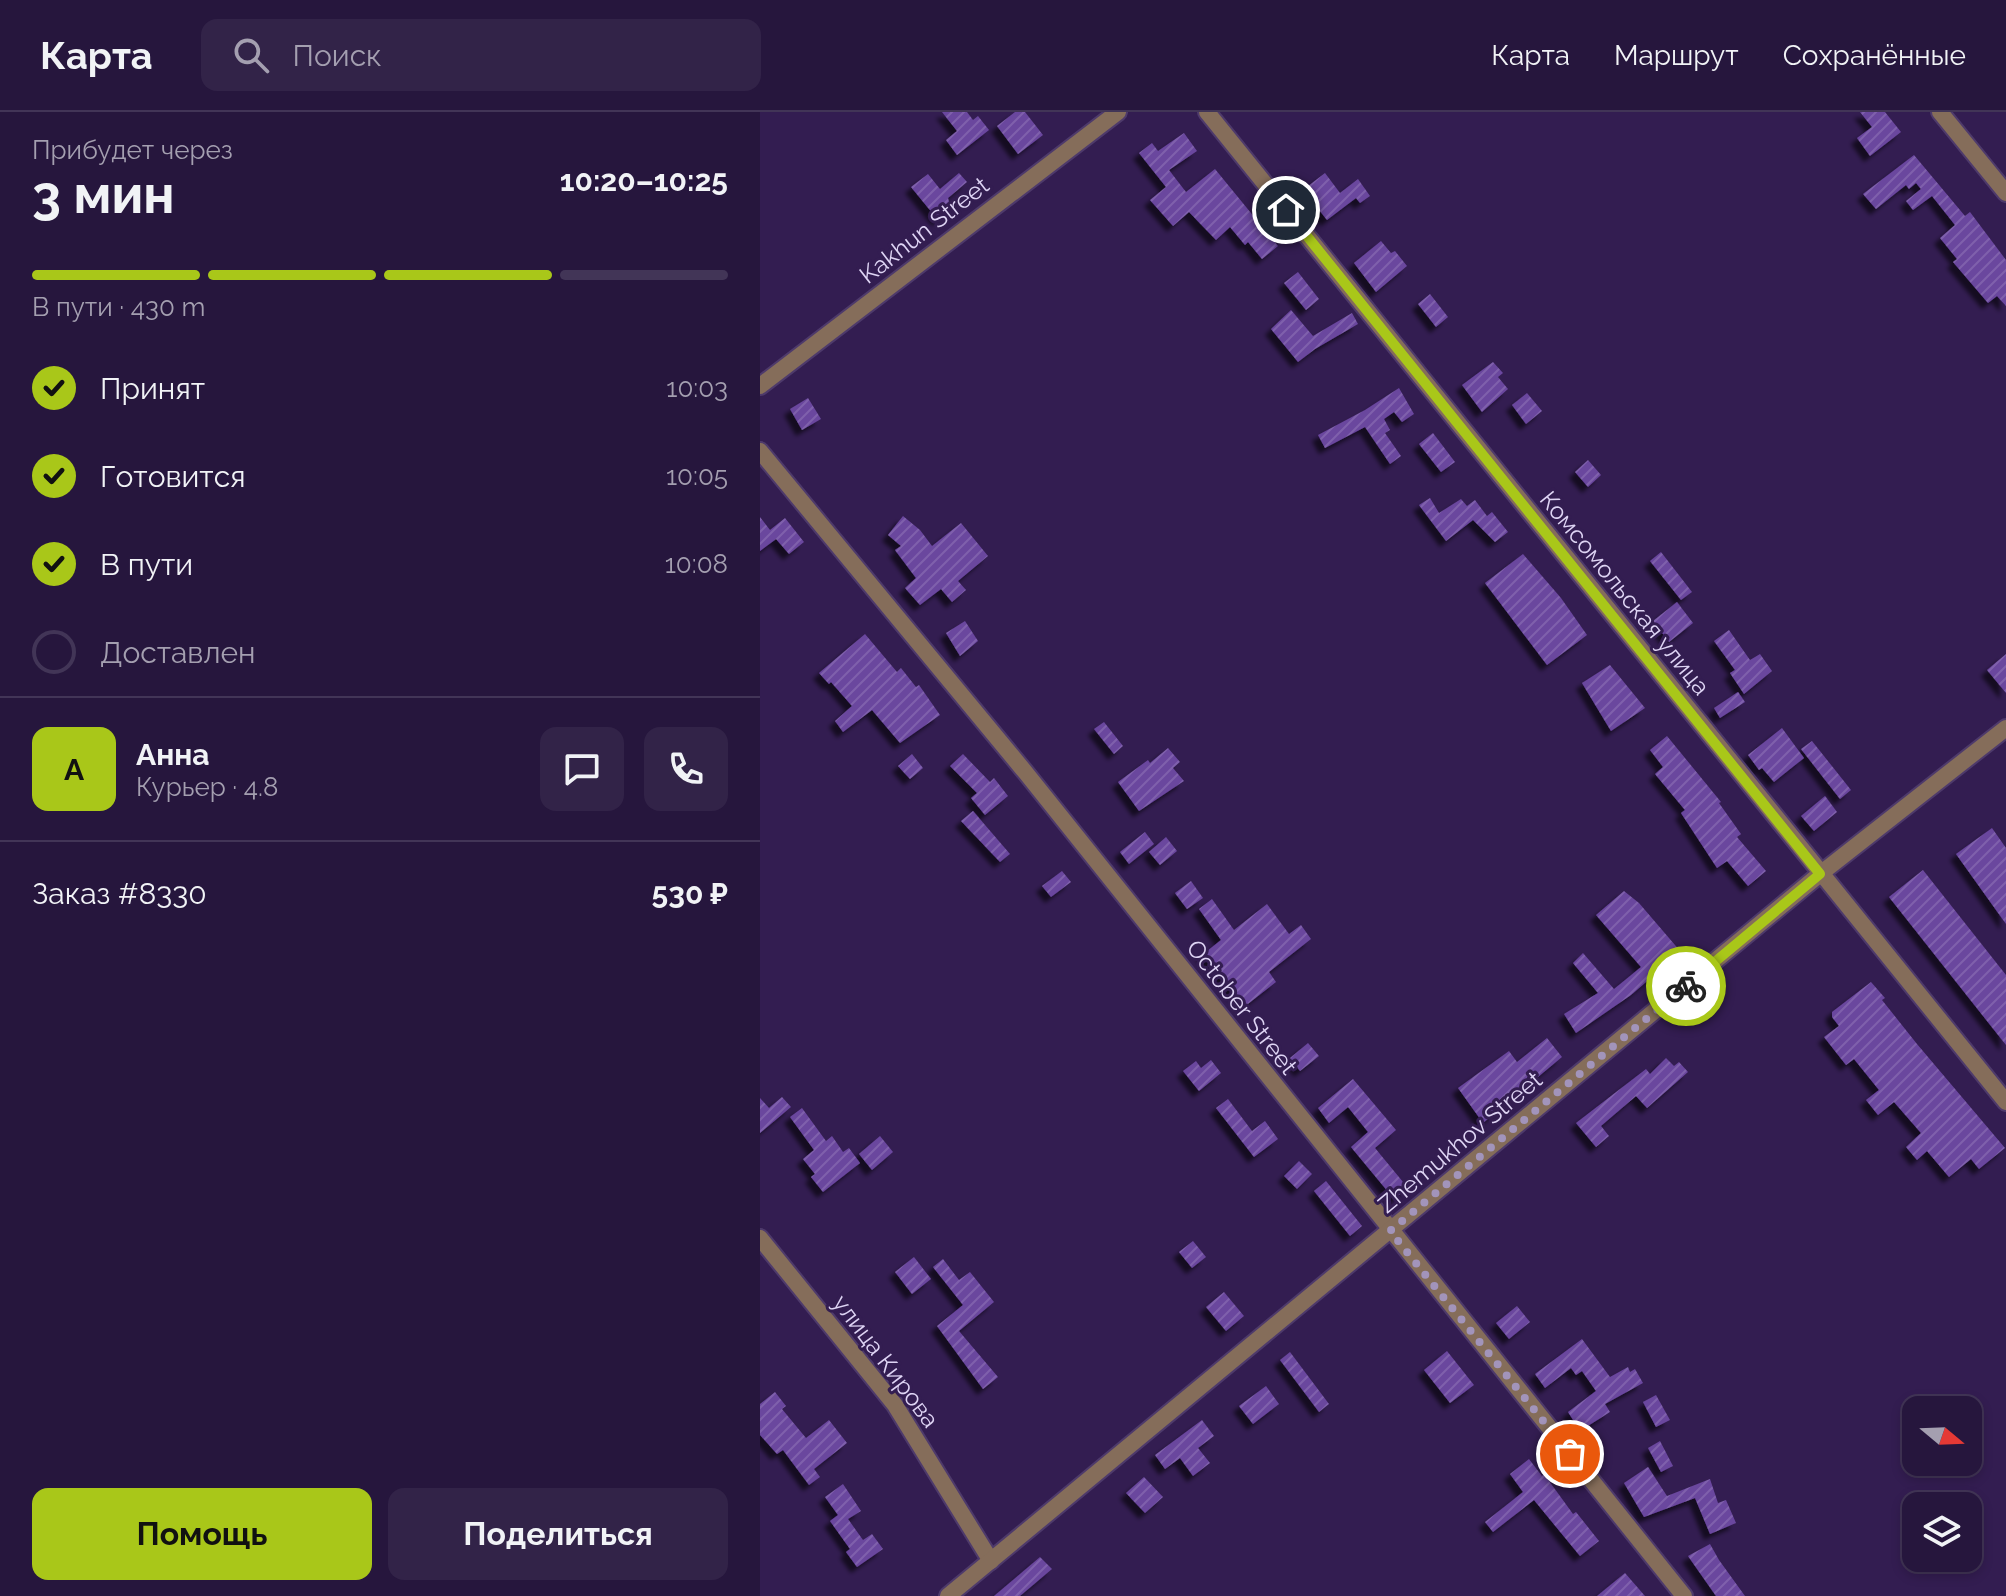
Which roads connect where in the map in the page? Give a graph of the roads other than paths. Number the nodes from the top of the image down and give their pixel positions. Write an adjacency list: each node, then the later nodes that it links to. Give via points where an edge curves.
1 (1118, 112): 5 (street, Kakhun Street)
2 (1207, 112): 8 (street, Комсомольская улица)
3 (1940, 112): 4 (street)
4 (2006, 193)
5 (760, 386)
6 (760, 451): 10 (street, October Street, via 1026,773)
7 (2006, 728): 8 (street, Zhemukhov Street)
8 (1820, 874): 9 (street, Комсомольская улица); 10 (street, Zhemukhov Street)
9 (2006, 1102)
10 (1390, 1231): 12 (street, Zhemukhov Street); 15 (street, October Street)
11 (760, 1238): 12 (street, улица Кирова, via 895,1405)
12 (991, 1561): 13 (street, Zhemukhov Street)
13 (967, 1590): 14 (street, Zhemukhov Street)
14 (948, 1596)
15 (1684, 1596)

